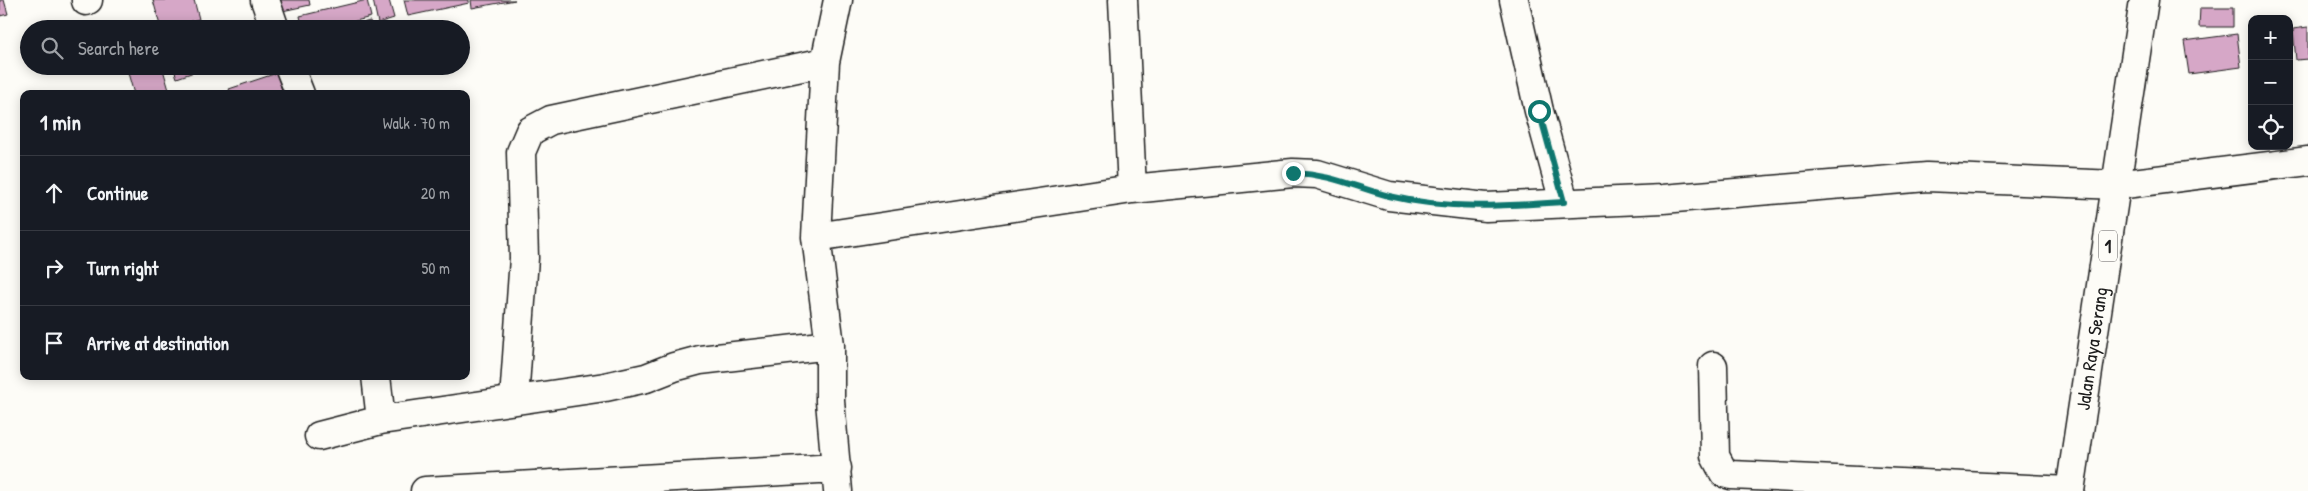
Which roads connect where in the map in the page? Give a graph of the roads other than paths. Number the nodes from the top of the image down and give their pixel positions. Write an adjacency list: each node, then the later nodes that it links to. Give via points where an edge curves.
1 (265, 0): 6 (main road)
2 (838, 0): 7 (main road)
3 (1123, 0): 12 (main road)
4 (1514, 0): 13 (main road)
5 (2144, 0): 11 (main road, Jalan Raya Serang / 1)
6 (272, 20)
7 (824, 62): 14 (main road); 18 (main road, via 551,120 530,131 521,152 524,258)
8 (292, 75): 9 (main road)
9 (298, 90)
10 (2308, 161): 11 (main road)
11 (2117, 185): 13 (main road, via 1927,177 1664,199); 23 (main road, Jalan Raya Serang / 1)
12 (1132, 189): 13 (main road, via 1293,173 1317,174 1389,196 1432,202 1486,207); 14 (main road)
13 (1564, 202)
14 (816, 237): 15 (main road)
15 (830, 345): 18 (main road, via 700,360 646,378); 21 (main road, via 830,401)
16 (1713, 366): 23 (main road, via 1715,456 1724,473)
17 (376, 380): 19 (main road)
18 (514, 400): 19 (main road)
19 (381, 420): 20 (main road)
20 (319, 436)
21 (838, 480): 22 (main road)
22 (425, 491)
23 (2070, 491)

